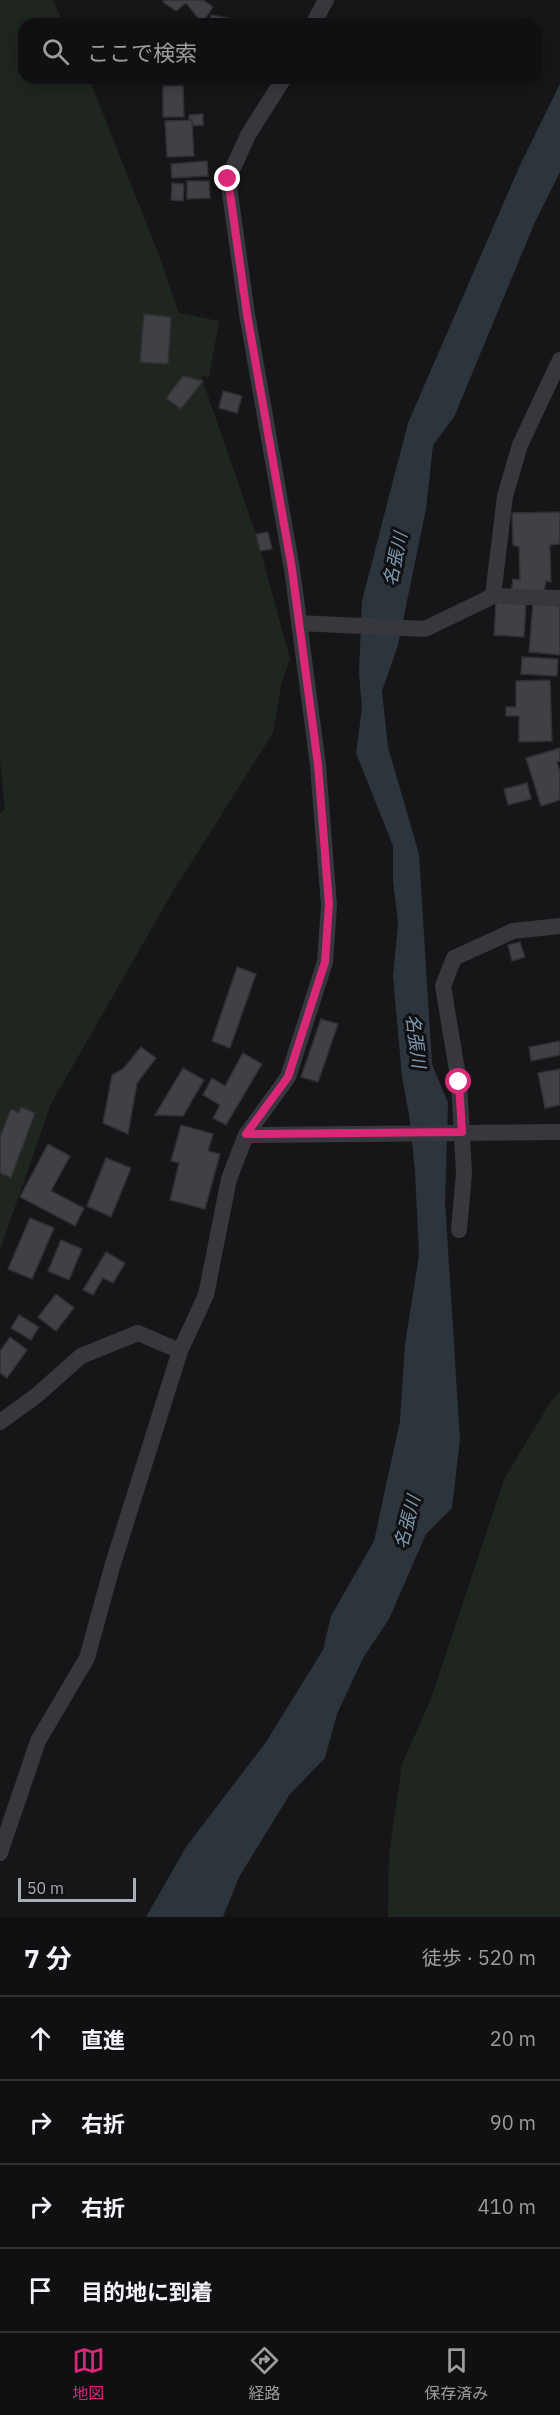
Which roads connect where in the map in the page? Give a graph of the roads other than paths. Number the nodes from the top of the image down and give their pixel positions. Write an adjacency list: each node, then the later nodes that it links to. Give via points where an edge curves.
1 (326, 0): 2 (street)
2 (316, 18)
3 (280, 84): 7 (street, via 248,135 228,179)
4 (560, 360): 5 (street, via 520,445 505,496)
5 (493, 596): 6 (street); 7 (street, via 425,629)
6 (560, 598)
7 (299, 623): 11 (street, via 318,765 329,904 325,962 288,1077)
8 (560, 926): 9 (street, via 513,931 454,958 443,987 459,1082)
9 (462, 1132): 10 (street); 11 (street); 12 (street, via 465,1173)
10 (560, 1132)
11 (246, 1134): 13 (street, via 230,1179 206,1295)
12 (459, 1230)
13 (180, 1351): 14 (street, via 138,1333 114,1341 81,1356); 15 (street, via 87,1658 38,1741)
14 (0, 1422)
15 (0, 1853)

